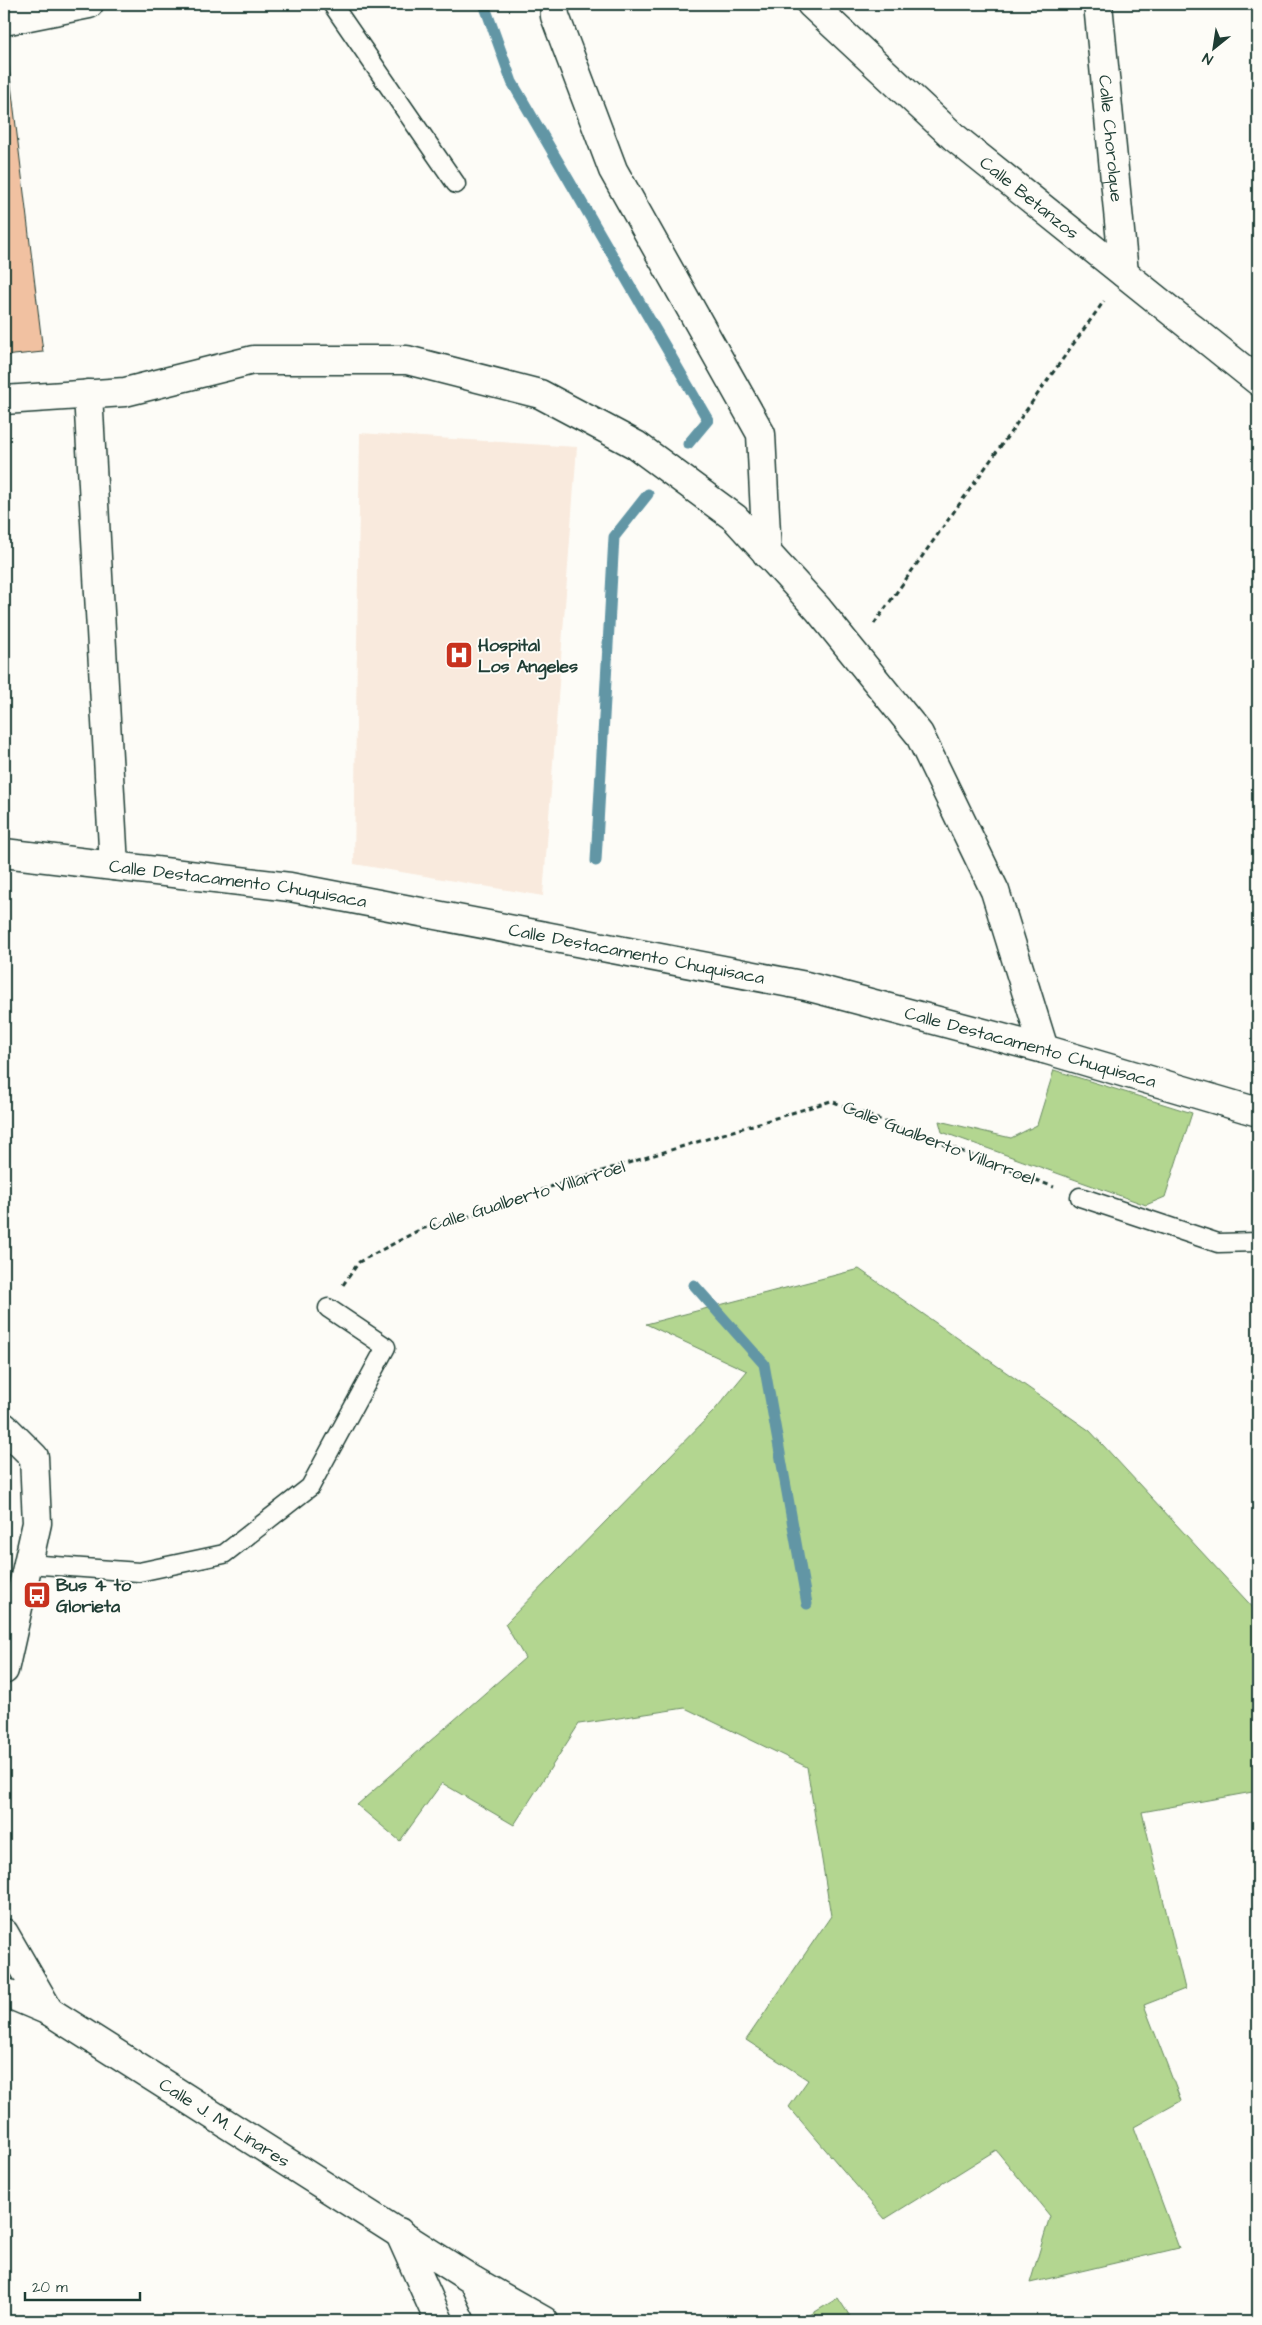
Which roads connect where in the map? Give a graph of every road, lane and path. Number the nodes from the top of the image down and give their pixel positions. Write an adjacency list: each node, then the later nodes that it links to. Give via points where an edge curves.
1 (89, 4): 6 (street)
2 (332, 4): 7 (lane)
3 (554, 4): 12 (street, via 555,16 613,170 760,434)
4 (812, 4): 8 (street, Calle Betanzos, via 954,137)
5 (1098, 4): 8 (street, Calle Chorolque)
6 (4, 21)
7 (456, 184)
8 (1124, 273): 9 (street, Calle Betanzos); 13 (path)
9 (1258, 381)
10 (88, 394): 11 (street); 12 (street, via 125,392 253,360 407,360 540,394 636,445 735,518); 15 (street)
11 (4, 400)
12 (767, 554): 13 (street)
13 (854, 652): 16 (street, via 919,734 996,891)
14 (4, 853): 15 (street, Calle Destacamento Chuquisaca)
15 (114, 866): 16 (street, Calle Destacamento Chuquisaca, via 290,887 806,986)
16 (1044, 1048): 17 (street, Calle Destacamento Chuquisaca)
17 (1258, 1112)
18 (1080, 1196): 19 (lane, via 1218,1243); 20 (path, Calle Gualberto Villarroel, via 831,1101 421,1229 359,1262)
19 (1258, 1242)
20 (328, 1308): 22 (lane, via 386,1347 310,1487 224,1554 139,1572)
21 (4, 1428): 22 (street, via 34,1457 37,1523)
22 (28, 1564): 23 (street)
23 (4, 1670)
24 (4, 1933): 26 (street, Calle J. M. Linares)
25 (4, 1992): 26 (street, Calle J. M. Linares)
26 (49, 2011): 27 (street, Calle J. M. Linares)
27 (399, 2232): 28 (street, Calle J. M. Linares); 29 (street)
28 (474, 2281): 30 (street); 31 (street, Calle J. M. Linares)
29 (439, 2321)
30 (493, 2321)
31 (544, 2321)

